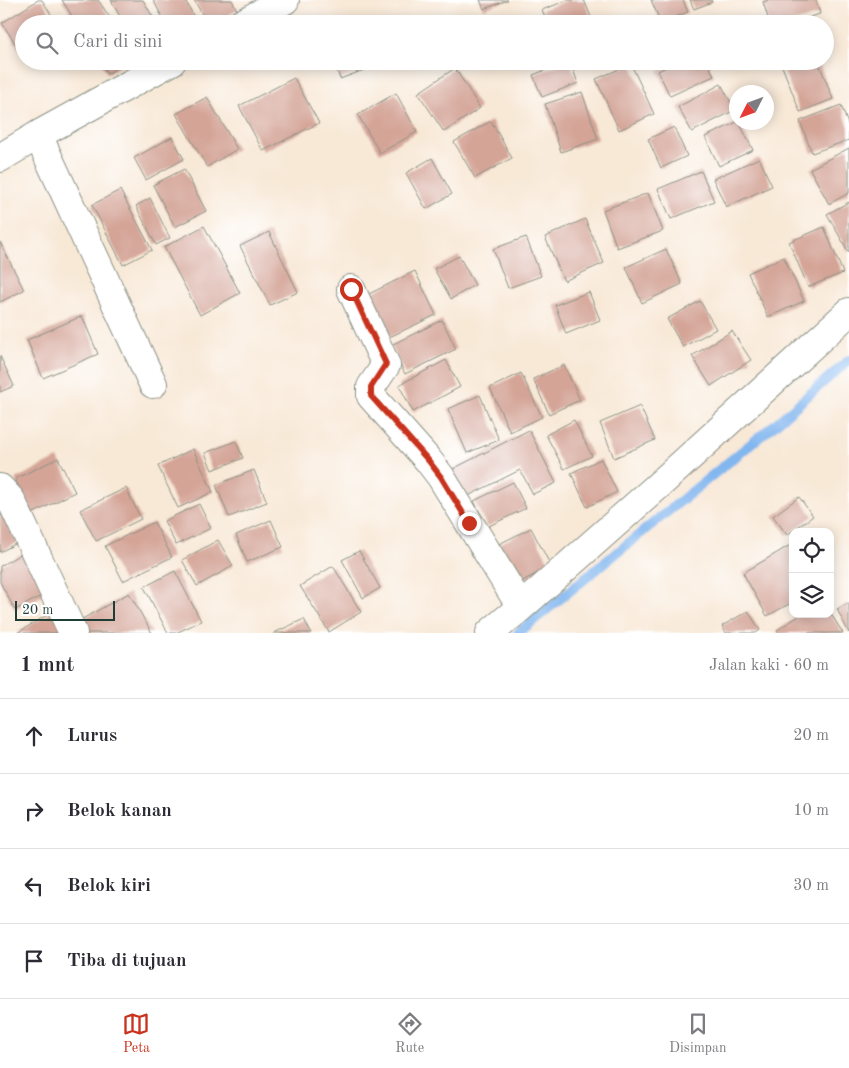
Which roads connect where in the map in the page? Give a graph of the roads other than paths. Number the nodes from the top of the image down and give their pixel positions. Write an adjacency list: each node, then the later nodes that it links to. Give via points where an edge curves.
1 (285, 0): 2 (street)
2 (258, 15)
3 (156, 70): 4 (street)
4 (38, 135): 5 (street); 8 (street)
5 (0, 158)
6 (351, 289): 10 (street, via 386,364 371,387 371,396 441,477)
7 (849, 312): 10 (street)
8 (153, 384)
9 (0, 488): 11 (street, via 11,500)
10 (521, 607): 12 (street)
11 (73, 633)
12 (490, 633)

